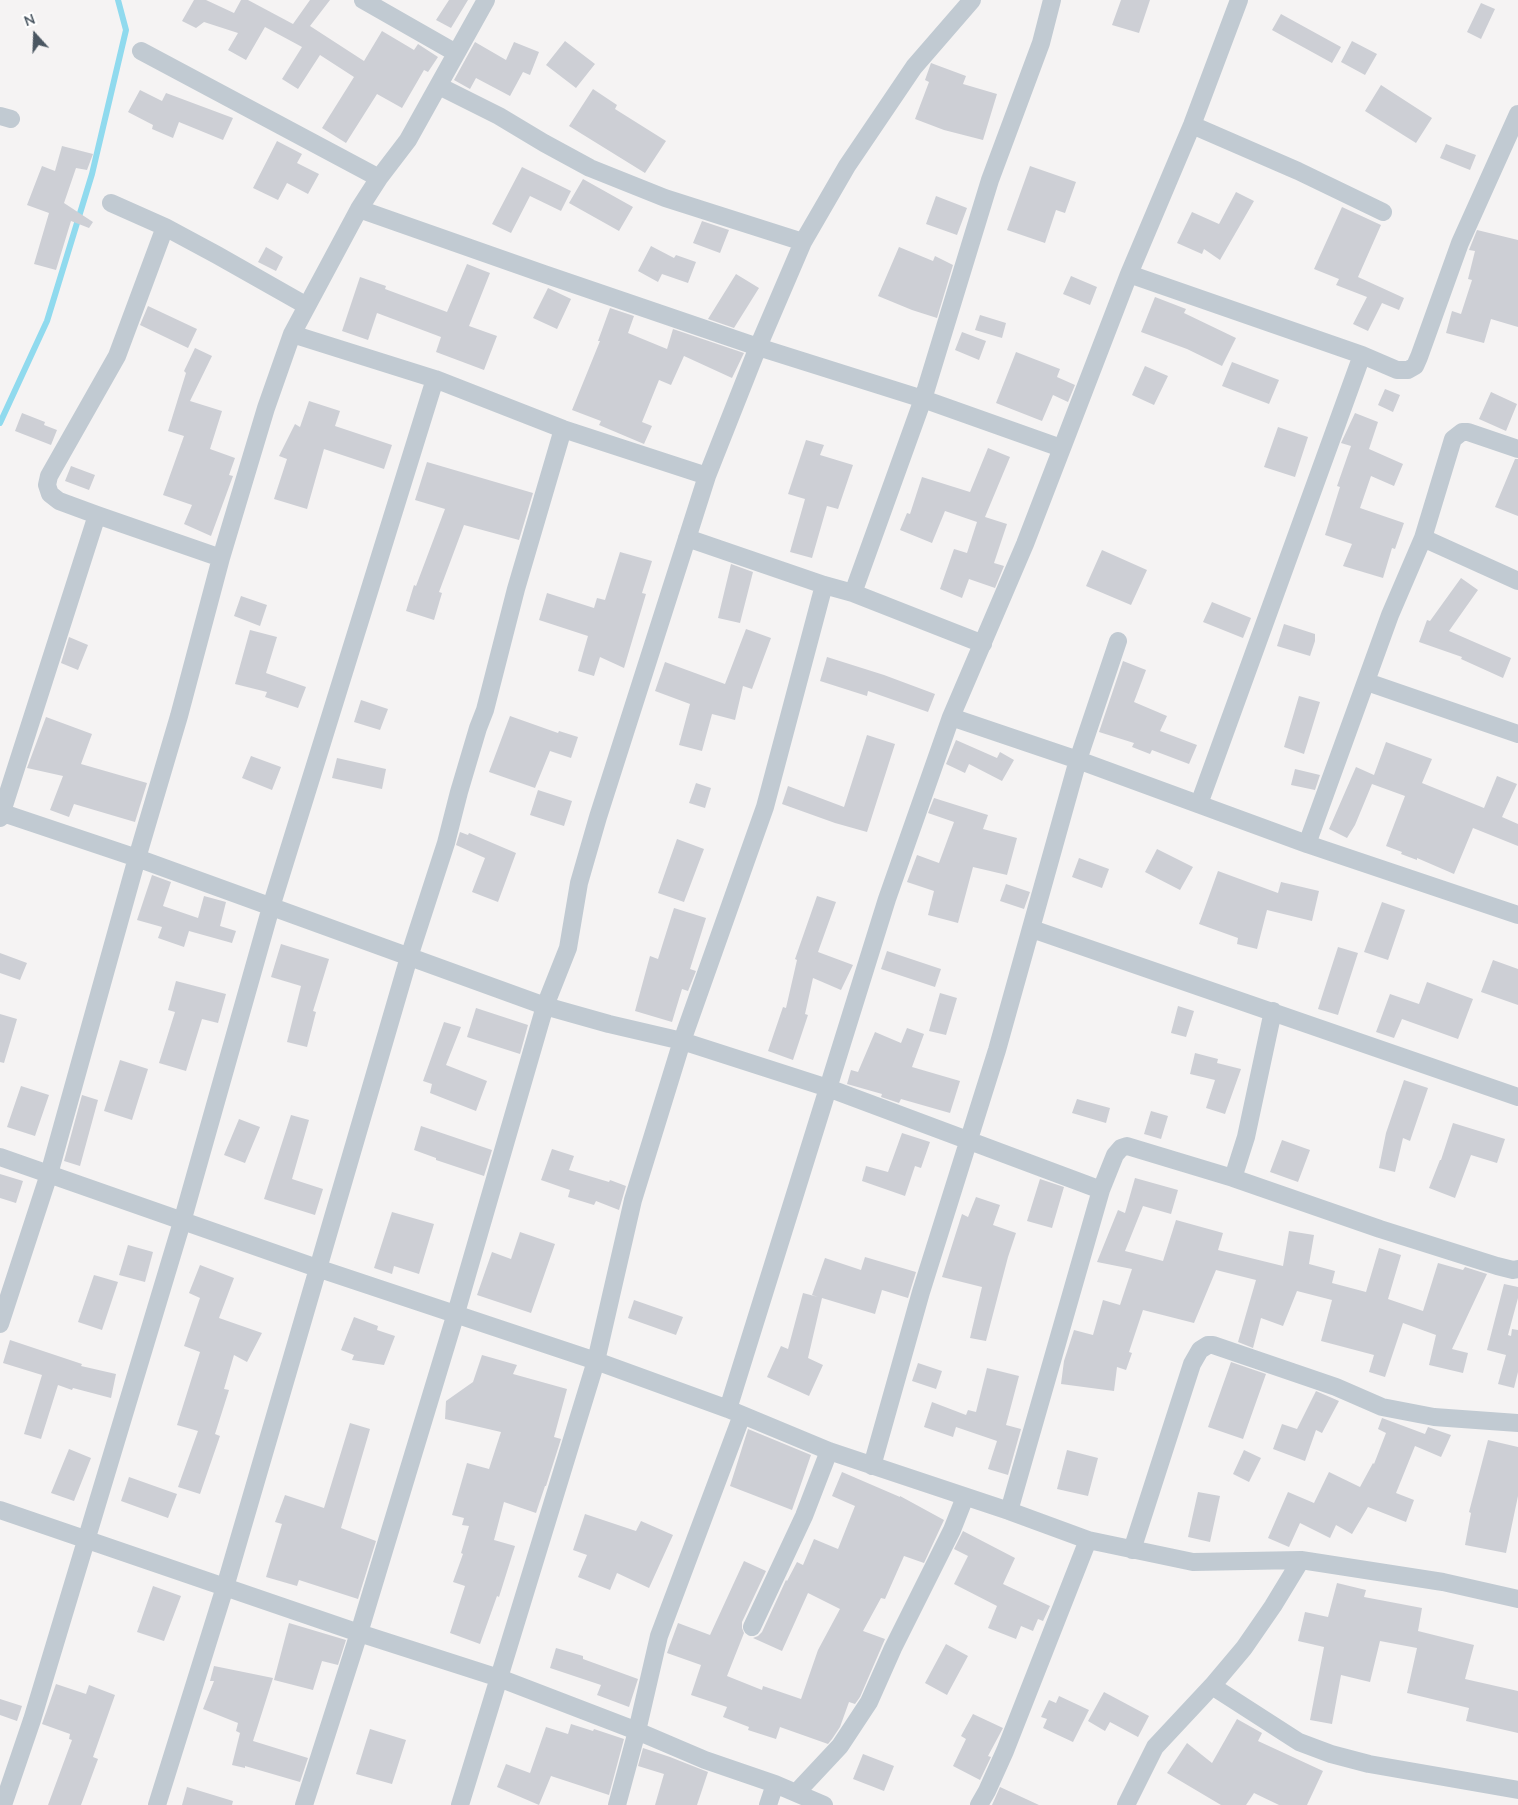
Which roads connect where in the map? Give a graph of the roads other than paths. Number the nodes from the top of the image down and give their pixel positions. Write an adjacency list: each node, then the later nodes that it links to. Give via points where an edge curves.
1 (363, 0): 7 (street)
2 (486, 0): 7 (street)
3 (972, 0): 16 (street, via 914,67 847,166)
4 (1052, 0): 23 (street, via 1041,43 990,180)
5 (1239, 0): 10 (street)
6 (141, 51): 11 (street)
7 (456, 53): 8 (street)
8 (439, 86): 11 (street, via 408,140); 16 (street, via 590,168 665,198)
9 (1518, 114): 21 (street, via 1460,243 1415,366 1397,370)
10 (1192, 125): 14 (street); 17 (street)
11 (379, 178): 13 (street)
12 (111, 203): 15 (street)
13 (359, 209): 18 (street); 20 (street)
14 (1383, 212)
15 (165, 227): 18 (street); 28 (street, via 117,356 49,476 50,494 59,501)
16 (804, 242): 20 (street)
17 (1129, 274): 21 (street); 25 (street)
18 (307, 306): 19 (street)
19 (292, 334): 22 (street); 31 (street)
20 (758, 346): 23 (street); 27 (street)
21 (1362, 355): 41 (street)
22 (435, 379): 24 (street); 45 (street)
23 (923, 399): 25 (street); 34 (street)
24 (564, 429): 27 (street); 48 (street, via 446,843)
25 (1062, 448): 36 (street)
26 (1518, 449): 30 (street, via 1468,432 1457,435 1453,439)
27 (707, 476): 29 (street)
28 (97, 516): 31 (street); 42 (street)
29 (687, 538): 33 (street); 49 (street, via 598,817 579,883 568,948)
30 (1423, 538): 32 (street); 37 (street)
31 (221, 558): 44 (street)
32 (1518, 581)
33 (824, 585): 34 (street); 51 (street, via 765,807)
34 (853, 593): 36 (street)
35 (1118, 641): 40 (street)
36 (983, 644): 38 (street)
37 (1366, 682): 39 (street); 43 (street)
38 (951, 717): 40 (street); 52 (street, via 887,899)
39 (1518, 734)
40 (1078, 760): 41 (street); 47 (street)
41 (1199, 804): 43 (street)
42 (1, 814): 44 (street)
43 (1307, 844): 46 (street)
44 (137, 858): 45 (street); 56 (street)
45 (271, 907): 48 (street); 59 (street)
46 (1518, 915)
47 (1032, 929): 50 (street); 54 (street)
48 (409, 957): 49 (street); 60 (street)
49 (545, 1006): 51 (street); 62 (street)
50 (1273, 1011): 53 (street); 57 (street, via 1246,1137)
51 (682, 1041): 52 (street); 64 (street, via 633,1200)
52 (828, 1088): 54 (street); 65 (street)
53 (1518, 1097)
54 (969, 1141): 58 (street); 68 (street, via 921,1292)
55 (0, 1157): 56 (street)
56 (49, 1174): 59 (street); 63 (street)
57 (1233, 1178): 58 (street, via 1127,1146 1115,1155); 61 (street, via 1380,1230)
58 (1101, 1190): 71 (street)
59 (182, 1222): 60 (street); 72 (street)
60 (317, 1268): 62 (street); 76 (street)
61 (1518, 1270)
62 (456, 1313): 64 (street); 79 (street)
63 (0, 1324)
64 (596, 1360): 65 (street); 80 (street)
65 (735, 1412): 67 (street); 82 (street, via 659,1636)
66 (1518, 1423): 74 (street, via 1434,1417 1382,1407 1336,1387 1208,1345 1200,1350 1192,1364)
67 (829, 1451): 68 (street); 78 (street, via 804,1516)
68 (872, 1466): 69 (street)
69 (965, 1497): 71 (street); 85 (street, via 869,1702 840,1746)
70 (0, 1510): 72 (street)
71 (1009, 1511): 73 (street)
72 (86, 1539): 76 (street); 86 (street)
73 (1088, 1540): 74 (street); 93 (street, via 1005,1751)
74 (1132, 1550): 75 (street, via 1193,1562)
75 (1302, 1560): 77 (street, via 1444,1582); 81 (street, via 1244,1648)
76 (225, 1587): 79 (street); 87 (street)
77 (1518, 1599)
78 (752, 1628)
79 (359, 1633): 80 (street); 88 (street)
80 (500, 1678): 82 (street); 89 (street)
81 (1212, 1686): 84 (street, via 1300,1742 1331,1754 1369,1764); 94 (street, via 1154,1747)
82 (637, 1731): 83 (street); 90 (street)
83 (775, 1784): 85 (street); 91 (street)
84 (1518, 1790)
85 (796, 1793): 92 (street)
86 (3, 1805)
87 (157, 1805)
88 (304, 1805)
89 (460, 1805)
90 (617, 1805)
91 (768, 1805)
92 (824, 1805)
93 (979, 1805)
94 (1126, 1805)

